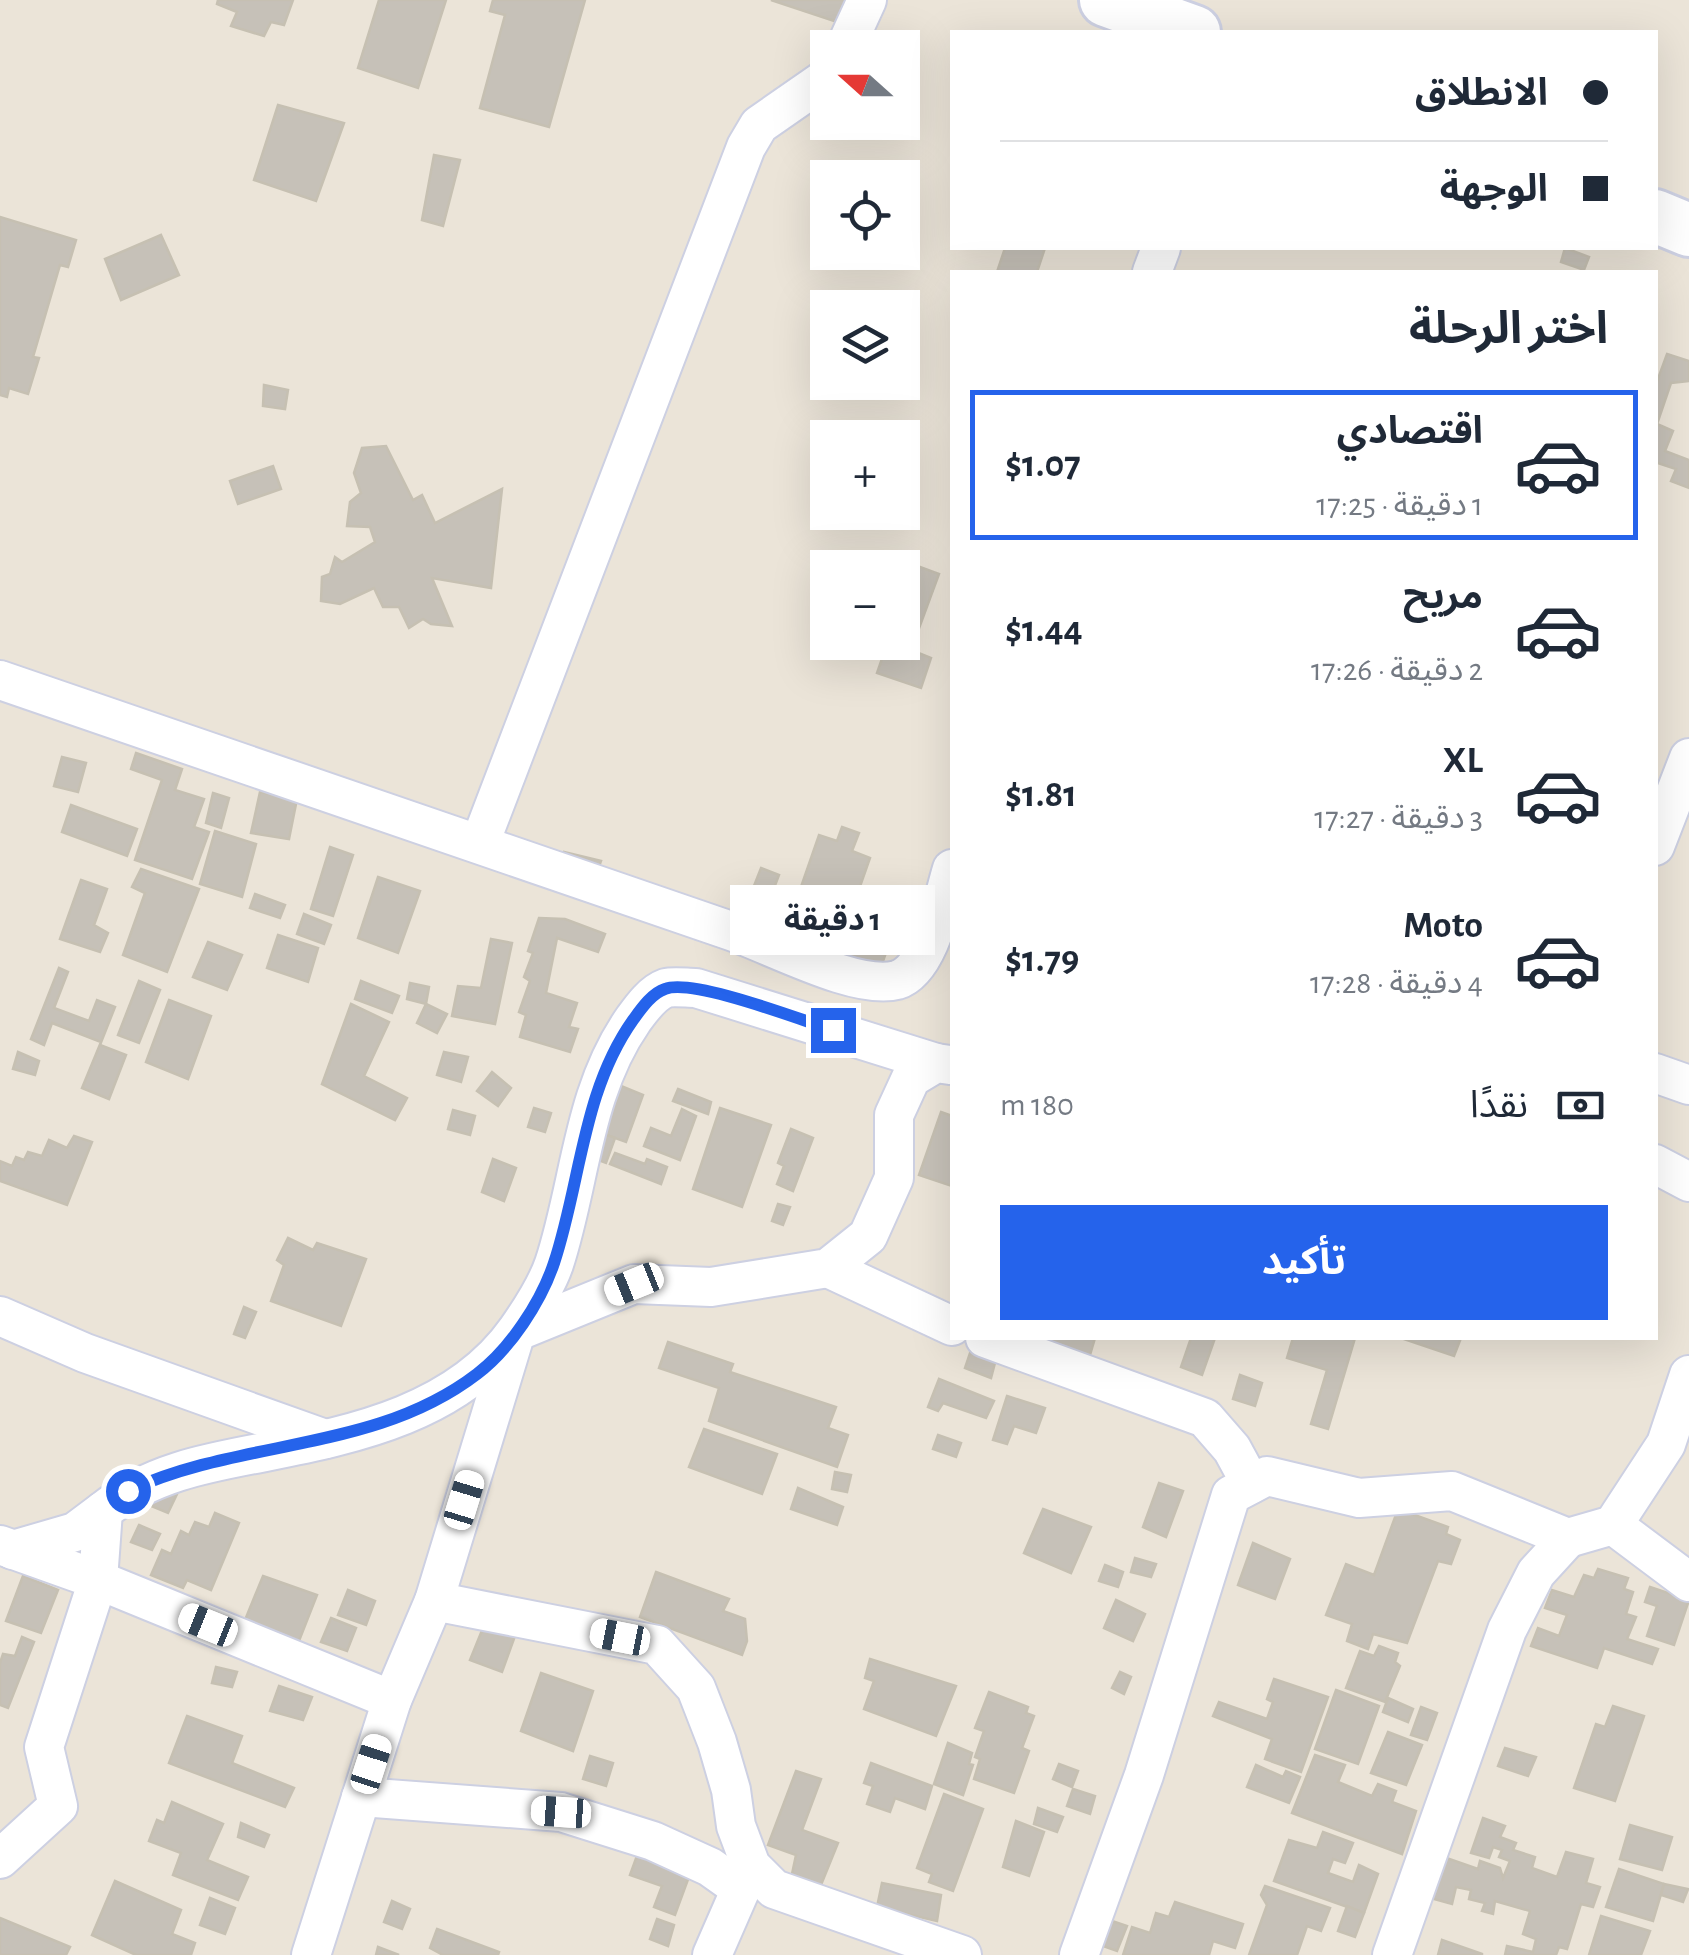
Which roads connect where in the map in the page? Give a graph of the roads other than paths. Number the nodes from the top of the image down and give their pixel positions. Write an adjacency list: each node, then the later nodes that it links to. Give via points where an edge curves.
1 (867, 0): 3 (street)
2 (1106, 0): 4 (main road)
3 (853, 30)
4 (1188, 30)
5 (810, 89): 11 (street, via 759,125 746,148)
6 (1658, 217): 7 (main road)
7 (1689, 230)
8 (0, 680): 11 (street)
9 (1689, 758): 10 (street)
10 (1658, 838)
11 (480, 843): 12 (street, via 863,981 898,980 912,971 925,954)
12 (950, 874)
13 (944, 1064): 16 (street, via 911,1078 894,1115 894,1178 868,1236); 19 (street, via 696,988 666,988 623,1035 594,1098 554,1264)
14 (1658, 1074): 15 (street)
15 (1689, 1086)
16 (828, 1268): 18 (street); 19 (street, via 711,1287 634,1284)
17 (0, 1316): 22 (street)
18 (950, 1325)
19 (516, 1332): 22 (street, via 480,1372 429,1406); 30 (street)
20 (990, 1340): 23 (street, via 1205,1418)
21 (1689, 1375): 25 (street, via 1666,1444)
22 (328, 1440): 24 (street, via 154,1478)
23 (1251, 1484): 26 (street, via 1267,1476 1358,1498 1452,1491); 38 (street, via 1231,1494 1144,1775)
24 (103, 1511): 27 (street, via 74,1532); 28 (street)
25 (1613, 1525): 26 (street); 29 (street)
26 (1568, 1538): 39 (street, via 1536,1573 1507,1630)
27 (6, 1548): 28 (street)
28 (98, 1580): 31 (street); 33 (street, via 44,1746 58,1806)
29 (1689, 1582)
30 (434, 1601): 31 (street); 34 (street, via 657,1644 696,1688 717,1742)
31 (392, 1700): 32 (street)
32 (361, 1797): 34 (street, via 561,1812); 35 (street)
33 (0, 1859)
34 (746, 1878): 36 (street); 37 (street)
35 (311, 1955)
36 (712, 1955)
37 (962, 1955)
38 (1079, 1955)
39 (1392, 1955)

